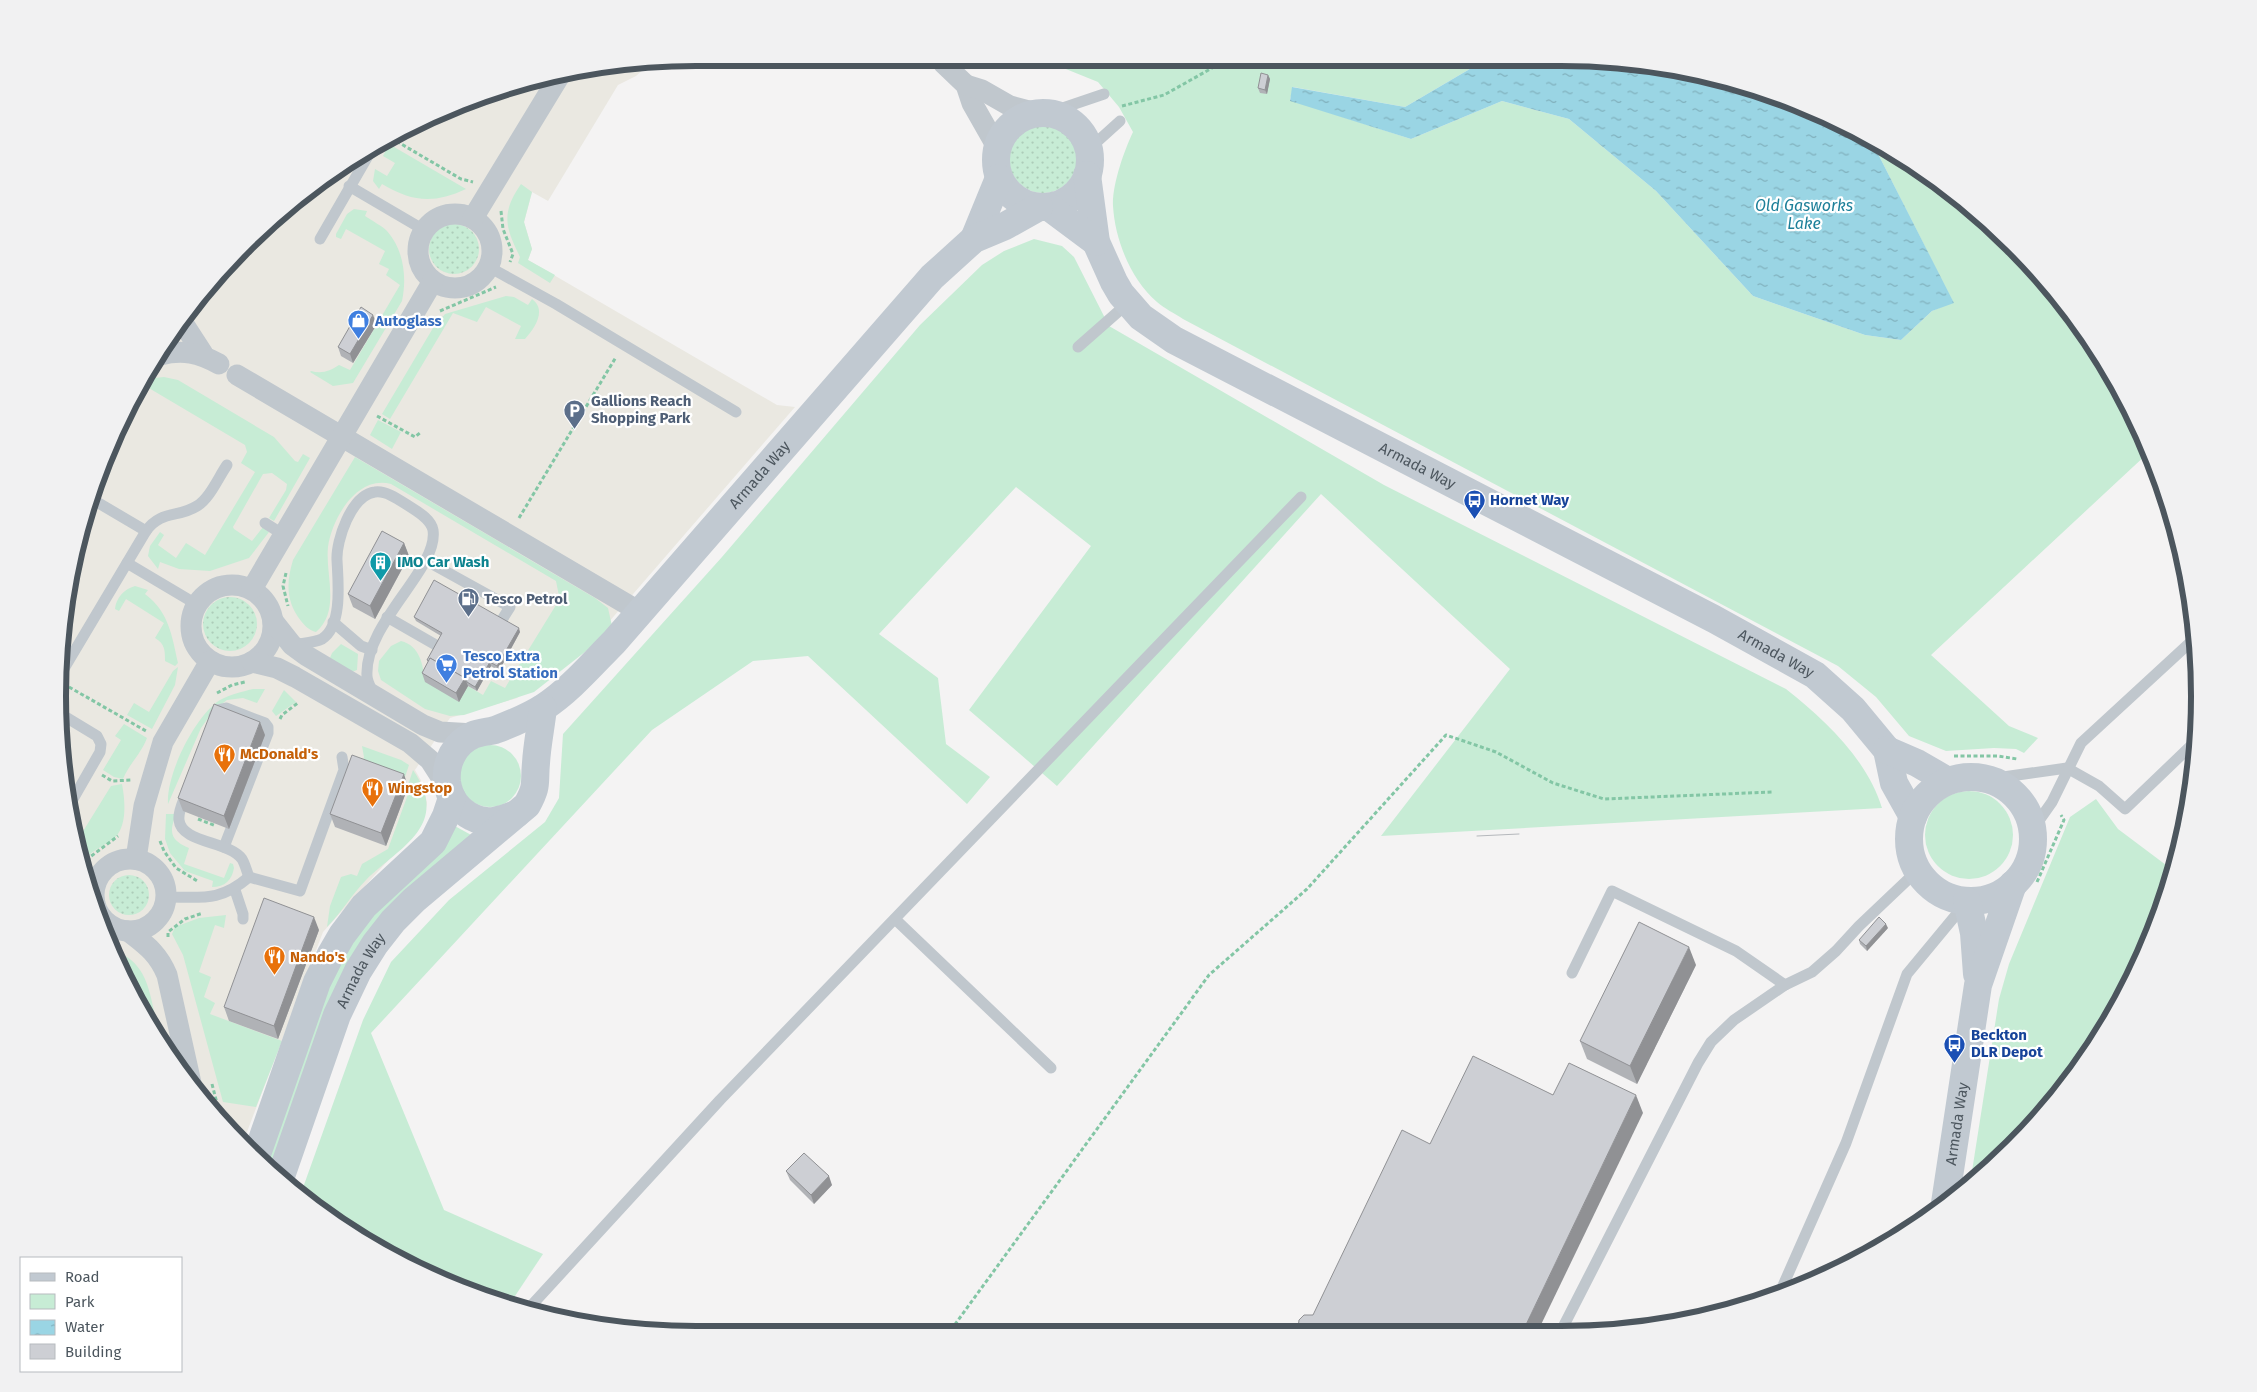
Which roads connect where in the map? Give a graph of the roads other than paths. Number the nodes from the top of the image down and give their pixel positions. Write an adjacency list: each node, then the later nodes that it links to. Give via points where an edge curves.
1 (946, 66): 3 (street)
2 (556, 82): 13 (street)
3 (966, 85): 5 (street, via 1010,106); 7 (street, via 972,103)
4 (1104, 94): 5 (lane)
5 (1042, 113): 7 (street, via 1019,119 1005,130); 9 (street, Armada Way, via 1059,115 1078,128)
6 (1120, 120): 9 (lane)
7 (997, 146): 10 (street, Armada Way, via 995,163)
8 (365, 161): 11 (lane)
9 (1088, 162): 12 (street, Armada Way, via 1082,186 1073,196 1062,203); 17 (street, Armada Way)
10 (999, 178): 12 (street, Armada Way, via 1015,198); 16 (street, Armada Way)
11 (349, 186): 14 (lane); 15 (lane)
12 (1044, 207): 16 (street, Armada Way); 17 (street, Armada Way)
13 (473, 218): 14 (street, via 452,213 441,216); 18 (street, via 489,234 492,251)
14 (424, 230): 19 (street, via 418,252 425,273)
15 (320, 239)
16 (974, 239): 37 (street, Armada Way, via 932,277)
17 (1096, 242): 20 (street, Armada Way, via 1114,282)
18 (489, 267): 19 (street, via 478,280 464,287 447,287); 25 (lane)
19 (433, 281): 26 (street)
20 (1128, 303): 22 (lane); 55 (street, Armada Way, via 1174,340 1714,619 1815,675 1847,702)
21 (186, 326): 24 (street)
22 (1078, 347)
23 (167, 354): 24 (street, via 179,352)
24 (220, 364): 26 (street)
25 (736, 412)
26 (342, 438): 32 (street); 37 (street)
27 (226, 465): 31 (lane, via 200,505 152,521)
28 (1301, 497): 77 (lane)
29 (97, 502): 31 (lane)
30 (266, 523): 32 (lane)
31 (146, 531): 34 (lane)
32 (284, 535): 35 (street)
33 (425, 560): 38 (lane); 40 (lane, via 430,552 433,529 425,516 388,494 375,492 362,498 347,520 336,548 338,593); 41 (lane, via 510,607)
34 (127, 563): 36 (lane); 48 (lane)
35 (252, 589): 36 (street, via 227,584 215,587); 39 (street, via 266,603)
36 (196, 604): 46 (street, via 190,629 196,647)
37 (640, 612): 50 (street, Armada Way, via 584,672)
38 (387, 617): 44 (lane); 45 (lane)
39 (273, 622): 43 (street); 47 (street, via 269,645)
40 (333, 622): 43 (lane, via 330,631 321,639); 44 (lane, via 361,646)
41 (489, 641)
42 (2188, 644): 58 (lane, via 2081,743)
43 (292, 645): 49 (street)
44 (372, 650): 49 (lane, via 367,676)
45 (456, 657)
46 (210, 661): 47 (street, via 231,667); 68 (street, via 163,742 144,806)
47 (252, 662): 62 (street, via 277,668 295,677 410,743 430,760)
48 (67, 673)
49 (374, 696): 53 (street, via 440,732)
50 (543, 708): 53 (street, Armada Way); 57 (street, Armada Way)
51 (67, 718): 63 (lane, via 97,736 102,744)
52 (209, 727): 67 (lane, via 217,710 226,708 268,727)
53 (484, 732): 57 (street, via 512,736 527,747); 62 (street, Armada Way, via 462,741 454,751 446,775)
54 (2188, 748): 58 (lane, via 2125,809 2100,786)
55 (1887, 750): 59 (street, Armada Way, via 1917,763); 65 (street, Armada Way, via 1894,782)
56 (342, 757): 70 (lane, via 344,770 300,891)
57 (535, 764): 64 (street, Armada Way, via 537,779 534,792 527,805)
58 (2067, 768): 60 (lane); 66 (lane, via 2052,802)
59 (1951, 769): 60 (street, Armada Way); 65 (street, Armada Way, via 1926,796)
60 (1989, 779): 66 (street, Armada Way, via 2010,790 2025,807)
61 (188, 787): 67 (lane, via 179,812 180,826 188,834)
62 (450, 793): 64 (street, via 461,810 473,818 488,822); 85 (street, Armada Way, via 446,816 432,842 364,906 331,954 317,982)
63 (75, 796)
64 (516, 814): 86 (street, Armada Way, via 414,900 375,944 337,1015)
65 (1913, 817): 69 (street, Armada Way, via 1909,835 1911,854)
66 (2033, 829): 71 (street, Armada Way, via 2030,859)
67 (224, 847): 70 (lane, via 241,858)
68 (136, 859): 72 (street, via 114,862 105,869); 74 (street, via 155,868 166,886)
69 (1918, 870): 75 (street, Armada Way, via 1939,892); 81 (lane, via 1812,972)
70 (249, 877): 73 (lane)
71 (2013, 884): 75 (street, Armada Way, via 1992,897); 82 (street, Armada Way)
72 (96, 885)
73 (235, 890): 74 (lane, via 214,896); 76 (lane)
74 (166, 897): 79 (street, via 158,918 139,930)
75 (1967, 901): 82 (street, Armada Way, via 1974,933); 88 (lane, via 1907,974 1846,1143)
76 (243, 919)
77 (895, 919): 84 (lane); 89 (lane, via 720,1100)
78 (109, 924): 79 (street)
79 (128, 931): 83 (street, via 162,961)
80 (1572, 973): 81 (lane, via 1612,891 1736,951)
81 (1786, 985): 90 (lane, via 1739,1016 1716,1036 1704,1053)
82 (1978, 985): 87 (street, Armada Way)
83 (188, 1067)
84 (1051, 1068)
85 (259, 1148)
86 (283, 1171)
87 (1946, 1194)
88 (1783, 1285)
89 (533, 1304)
90 (1564, 1326)

